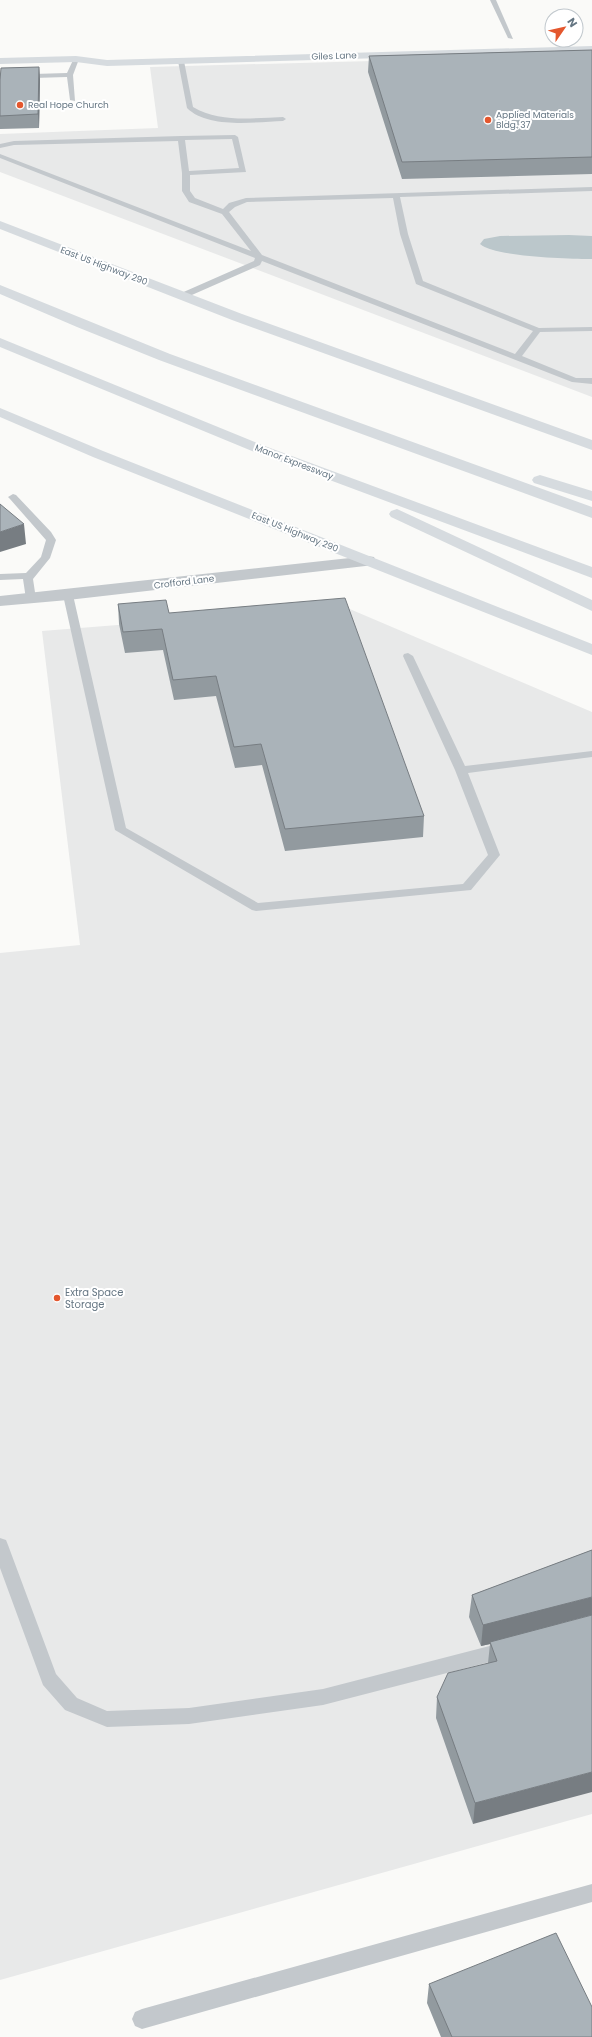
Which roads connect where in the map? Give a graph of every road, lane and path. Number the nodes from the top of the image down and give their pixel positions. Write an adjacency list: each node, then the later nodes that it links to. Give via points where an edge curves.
1 (493, 0): 2 (lane)
2 (511, 38): 3 (main road); 4 (main road); 7 (main road)
3 (525, 38)
4 (496, 39)
5 (592, 49): 7 (main road, Giles Lane)
6 (166, 50): 8 (main road, Giles Lane, via 103,53)
7 (515, 51): 10 (main road, Giles Lane)
8 (76, 59): 9 (main road, Giles Lane); 10 (main road, Giles Lane, via 107,63); 11 (lane)
9 (0, 61)
10 (181, 61): 14 (lane, via 190,108 195,112 204,117 217,119)
11 (70, 75): 12 (lane); 13 (lane)
12 (0, 77)
13 (73, 100)
14 (283, 119)
15 (181, 138): 16 (lane, via 14,143); 18 (lane); 18 (lane, via 235,137 243,170)
16 (0, 146)
17 (0, 156): 23 (lane)
18 (186, 173): 21 (lane, via 186,191 192,200)
19 (592, 189): 20 (lane)
20 (396, 195): 21 (lane, via 246,200 232,205); 27 (lane, via 404,234 419,282)
21 (226, 212): 23 (lane)
22 (0, 225): 25 (main road, East US Highway 290)
23 (258, 255): 25 (lane, via 257,263); 29 (lane)
24 (0, 289): 32 (main road, via 56,315 147,351)
25 (182, 296): 33 (main road, East US Highway 290)
26 (592, 329): 27 (lane)
27 (538, 330): 29 (lane)
28 (0, 342): 34 (main road, Manor Expressway)
29 (517, 357): 30 (lane, via 575,380)
30 (592, 380)
31 (0, 412): 38 (main road, East US Highway 290, via 98,454)
32 (356, 426): 35 (main road); 37 (main road)
33 (592, 445)
34 (257, 448): 39 (main road, Manor Expressway); 45 (main road)
35 (592, 496)
36 (13, 497): 40 (lane, via 51,540 46,557)
37 (592, 513)
38 (368, 561): 42 (street, Crofford Lane); 46 (main road, East US Highway 290)
39 (592, 573)
40 (28, 576): 41 (lane); 43 (lane, via 26,583)
41 (0, 577)
42 (68, 596): 43 (street, Crofford Lane); 49 (lane, via 121,830 256,907 468,887 494,855)
43 (31, 599): 44 (street, Crofford Lane)
44 (0, 601)
45 (592, 606)
46 (592, 650)
47 (408, 656): 49 (lane)
48 (592, 754): 49 (lane)
49 (461, 770)
50 (0, 1545): 51 (lane, via 49,1679 71,1704 107,1720 189,1716 322,1697)
51 (523, 1645)
52 (592, 1893): 53 (lane)
53 (142, 2018)

